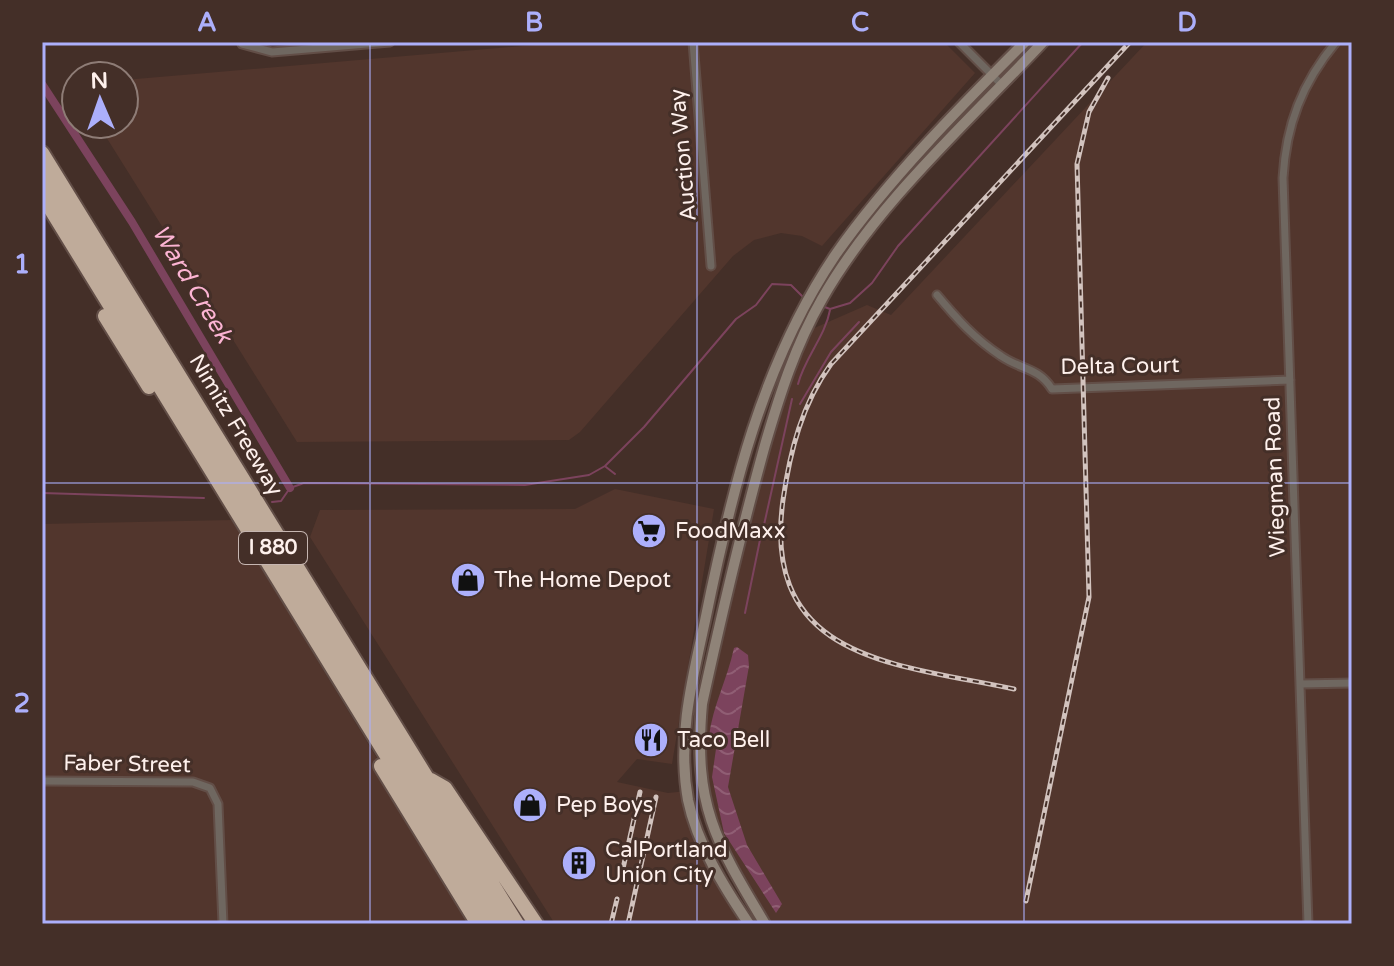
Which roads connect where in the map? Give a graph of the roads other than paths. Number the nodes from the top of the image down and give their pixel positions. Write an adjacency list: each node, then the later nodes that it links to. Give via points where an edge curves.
1 (390, 42): 7 (street)
2 (693, 42): 16 (street, Auction Way)
3 (959, 42): 9 (street)
4 (1025, 42): 9 (main road)
5 (1043, 42): 10 (main road)
6 (1336, 42): 19 (street, Wiegman Road, via 1296,106 1285,152)
7 (372, 43): 8 (street, via 272,52)
8 (242, 44)
9 (992, 75): 10 (street); 15 (main road, via 887,191)
10 (1002, 85): 15 (main road)
11 (42, 153): 24 (highway, Nimitz Freeway / I 880)
12 (42, 173): 29 (highway, I 880)
13 (42, 195): 28 (highway, I 880)
14 (42, 214): 27 (highway, I 880)
15 (842, 256): 18 (main road)
16 (711, 266)
17 (937, 295): 19 (street, Delta Court, via 968,332 1004,359 1043,374 1052,389)
18 (798, 331): 20 (main road, via 775,365); 21 (main road)
19 (1290, 380): 23 (street, Wiegman Road)
20 (730, 502): 21 (main road); 32 (main road, via 688,700 685,772 699,834)
21 (745, 511): 33 (main road, via 702,704 699,759 711,827)
22 (1352, 683): 23 (street)
23 (1300, 684): 34 (street, Wiegman Road)
24 (427, 777): 30 (highway, Nimitz Freeway / I 880); 31 (highway, via 445,788)
25 (42, 781): 26 (street, Faber Street, via 193,782 210,788 218,804)
26 (223, 924)
27 (478, 924)
28 (490, 924)
29 (504, 924)
30 (517, 924)
31 (536, 924)
32 (749, 924)
33 (765, 924)
34 (1308, 924)

